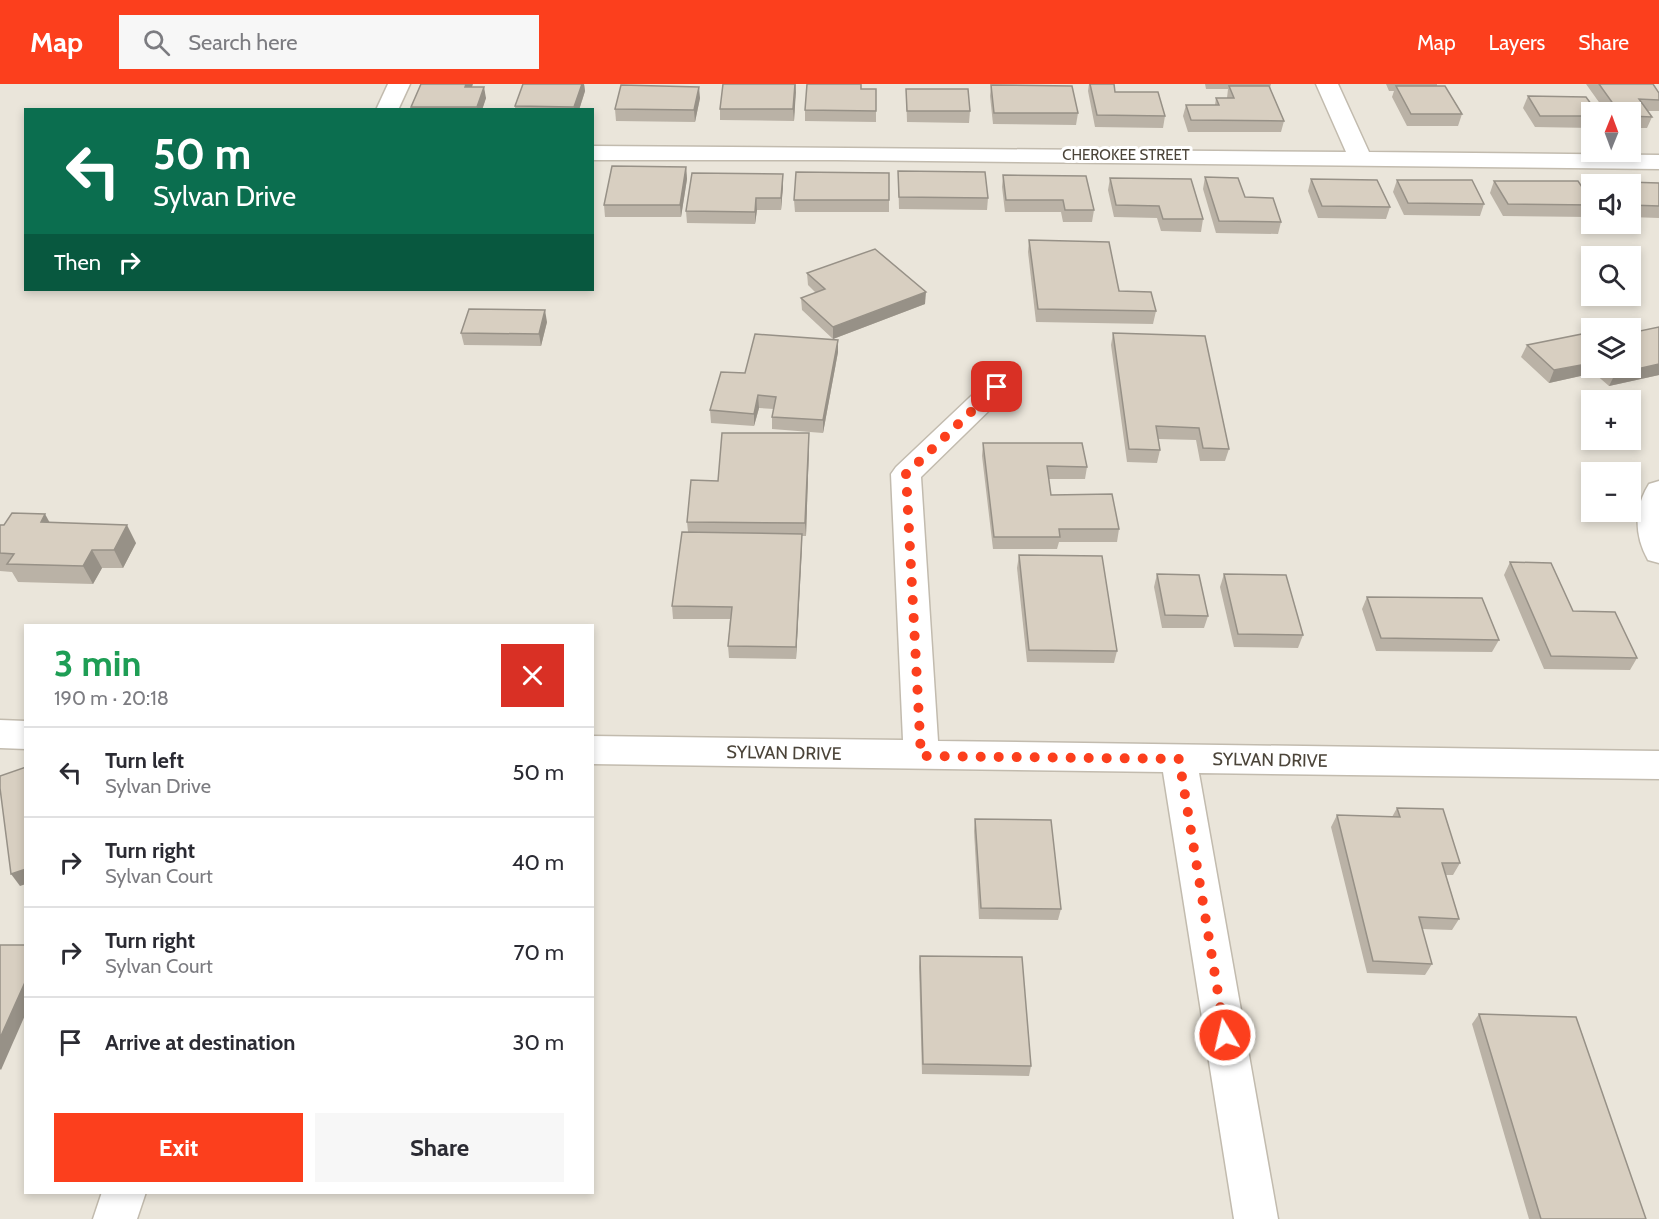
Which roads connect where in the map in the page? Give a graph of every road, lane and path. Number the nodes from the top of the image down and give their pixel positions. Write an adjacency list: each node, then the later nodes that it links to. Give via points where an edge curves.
1 (399, 84): 3 (street)
2 (1328, 84): 5 (street)
3 (388, 108)
4 (594, 153): 5 (street, CHEROKEE STREET)
5 (1360, 157): 6 (street, CHEROKEE STREET)
6 (1659, 162)
7 (997, 387): 13 (street, via 906,474)
8 (1659, 491): 9 (street, via 1654,500 1651,532)
9 (1659, 552)
10 (0, 734): 11 (street)
11 (24, 735)
12 (594, 750): 13 (street, SYLVAN DRIVE)
13 (921, 756): 14 (street, SYLVAN DRIVE)
14 (1179, 759): 15 (street, SYLVAN DRIVE); 18 (street)
15 (1659, 765)
16 (123, 1194): 17 (street)
17 (115, 1219)
18 (1256, 1219)

